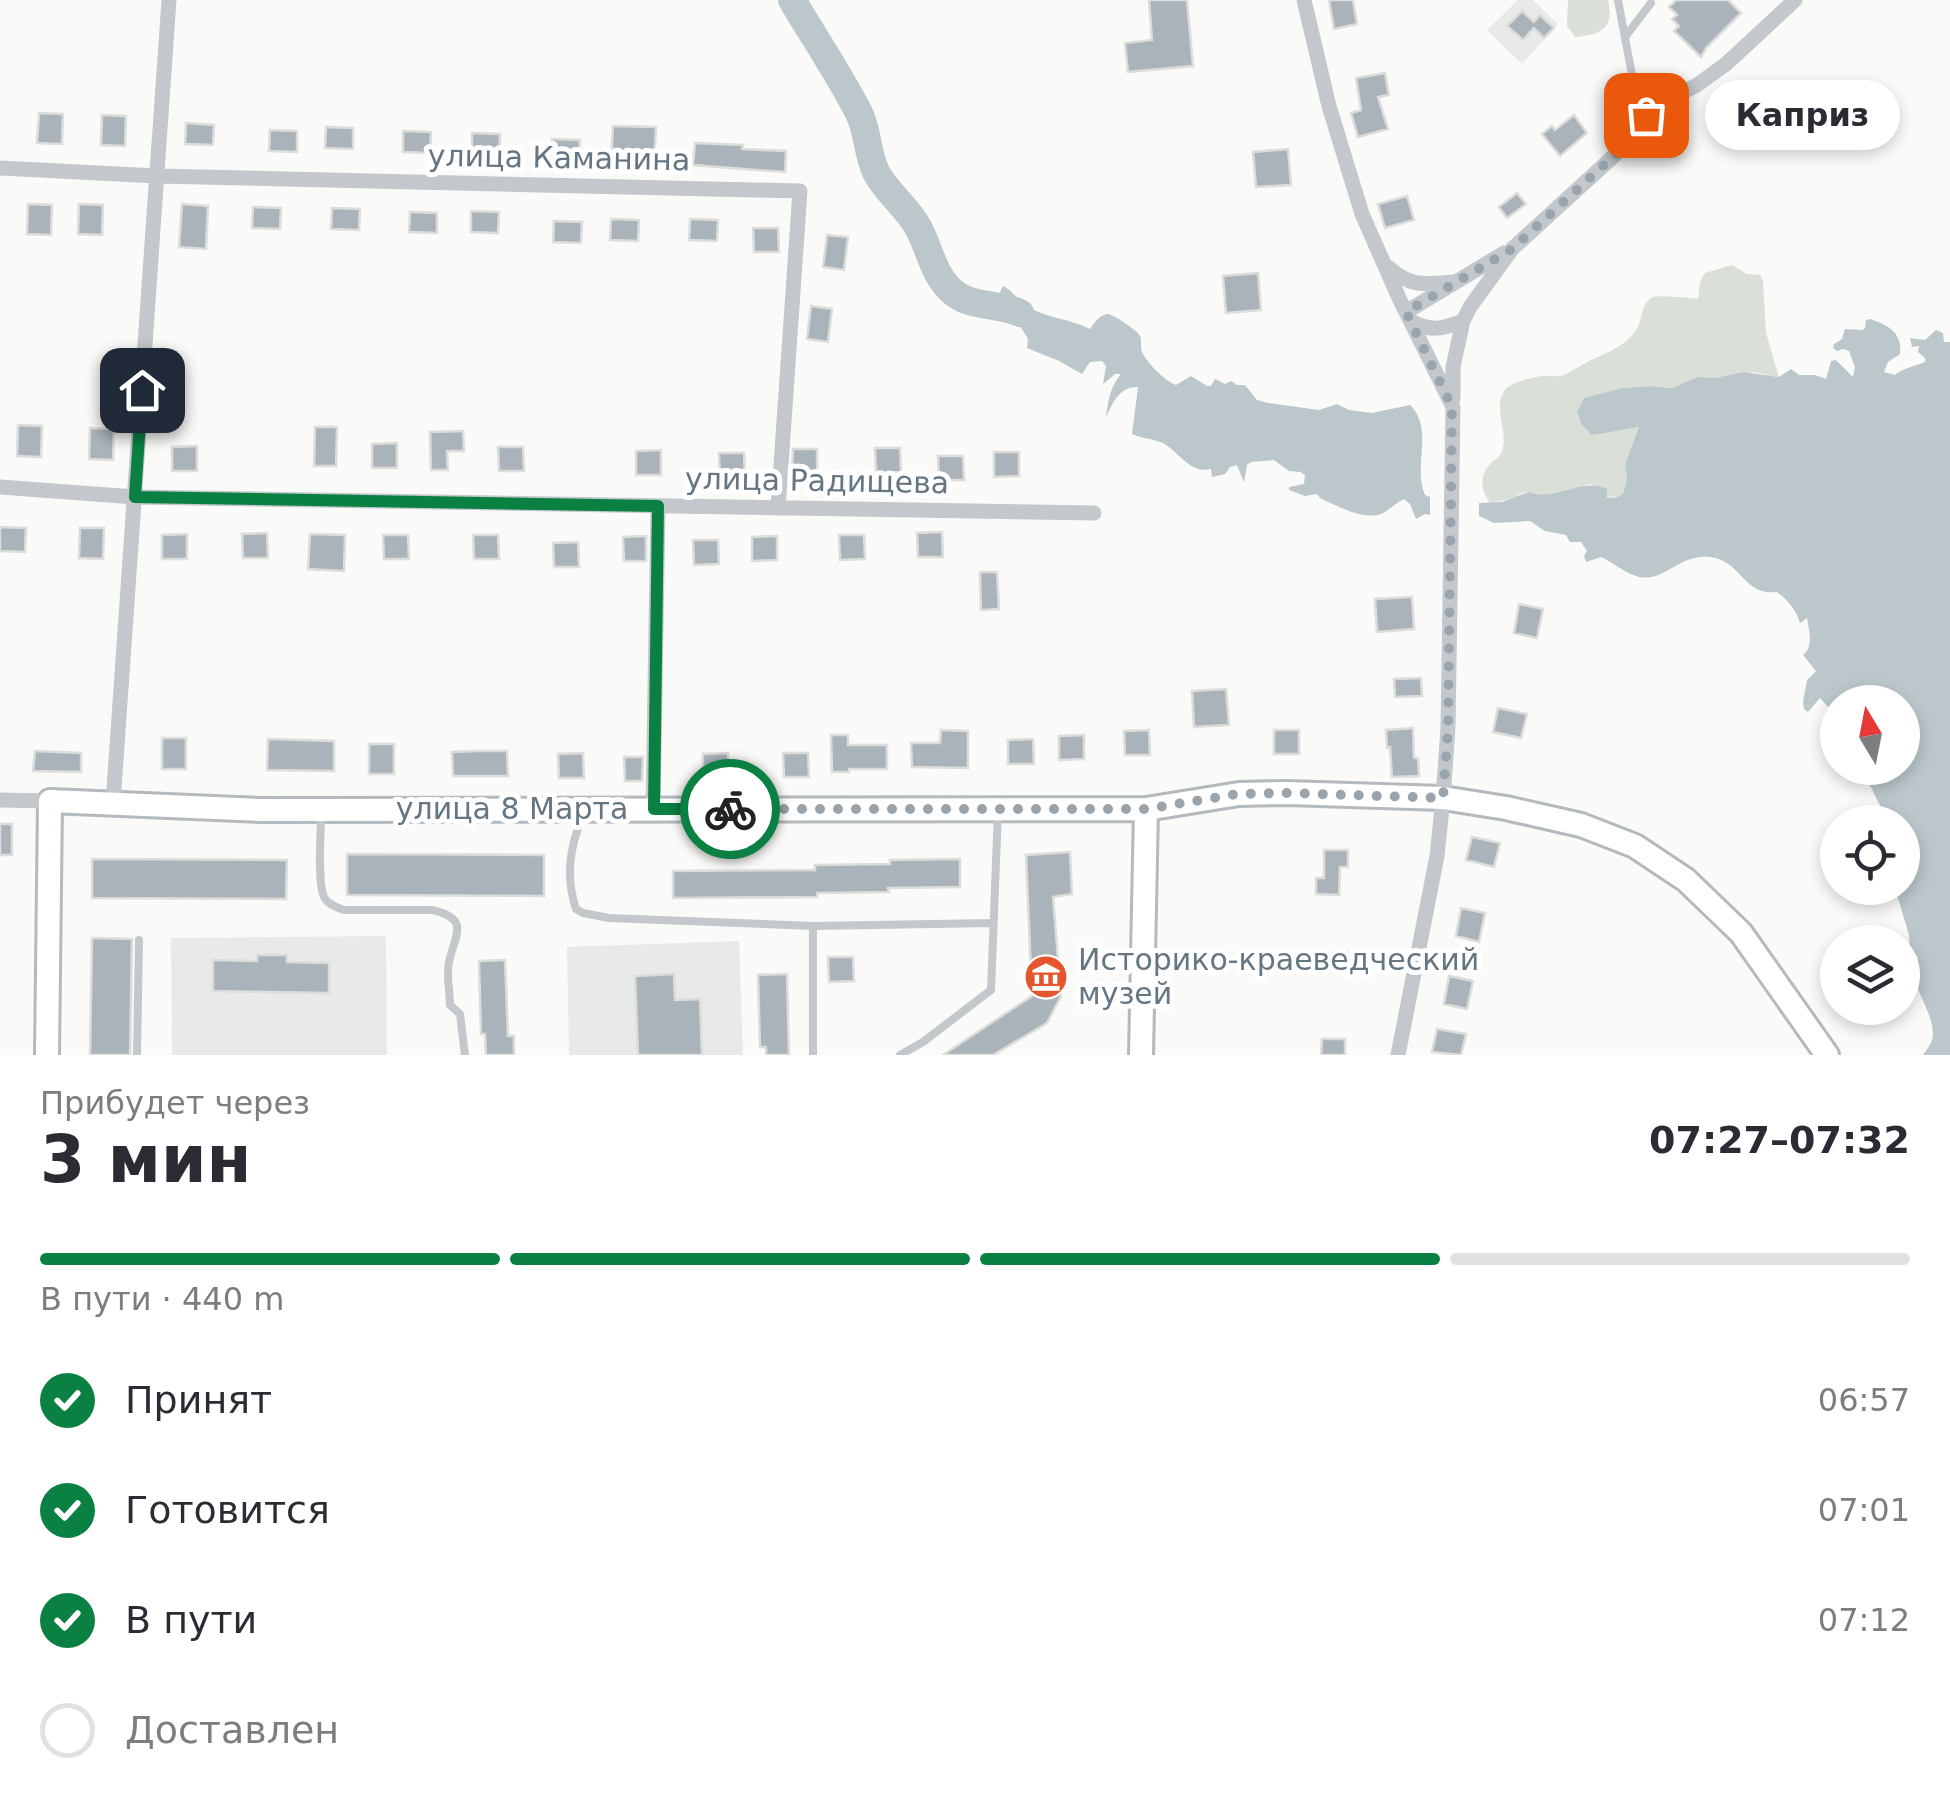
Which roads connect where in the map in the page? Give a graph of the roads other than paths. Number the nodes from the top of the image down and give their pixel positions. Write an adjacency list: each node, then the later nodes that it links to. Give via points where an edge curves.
1 (169, 0): 9 (street)
2 (1304, 0): 11 (street, via 1329,106)
3 (1618, 0): 6 (lane)
4 (1795, 0): 7 (street, via 1726,64)
5 (1651, 2): 6 (lane)
6 (1625, 38): 7 (lane)
7 (1640, 121): 10 (street, via 1616,154)
8 (0, 168): 9 (street, улица Каманина)
9 (157, 176): 17 (street); 19 (street, улица Каманина, via 800,190)
10 (1512, 249): 12 (street); 14 (street)
11 (1384, 264): 12 (street, via 1420,285); 13 (street)
12 (1458, 281): 13 (street)
13 (1409, 317): 14 (street, via 1422,328 1442,330); 15 (street)
14 (1463, 321): 15 (street)
15 (1452, 407): 21 (street)
16 (0, 487): 17 (street, улица Радищева)
17 (135, 497): 18 (street, улица Радищева); 24 (street)
18 (658, 506): 19 (street, улица Радищева); 27 (street)
19 (778, 508): 20 (street, улица Радищева)
20 (1094, 513)
21 (1443, 798): 28 (street, улица 8 Марта, via 1238,794); 39 (street); 40 (street, улица 8 Марта, via 1581,825 1648,854 1686,880 1741,934)
22 (0, 800): 23 (street, улица 8 Марта)
23 (50, 801): 24 (street, улица 8 Марта); 33 (street)
24 (113, 803): 29 (street, улица 8 Марта)
25 (998, 808): 27 (street, улица 8 Марта); 28 (street, улица 8 Марта); 30 (lane)
26 (586, 809): 27 (street, улица 8 Марта); 29 (street, улица 8 Марта); 31 (lane, via 573,840 570,876 576,909 583,913)
27 (654, 809)
28 (1146, 809): 38 (street)
29 (321, 810): 35 (lane, via 324,898 332,906 432,910 454,920 450,1005 460,1014)
30 (993, 923): 31 (lane); 37 (lane, via 991,990)
31 (814, 926): 36 (lane)
32 (139, 940): 34 (lane)
33 (47, 1055)
34 (137, 1055)
35 (464, 1055)
36 (813, 1055)
37 (900, 1055)
38 (1141, 1055)
39 (1398, 1055)
40 (1827, 1055)

